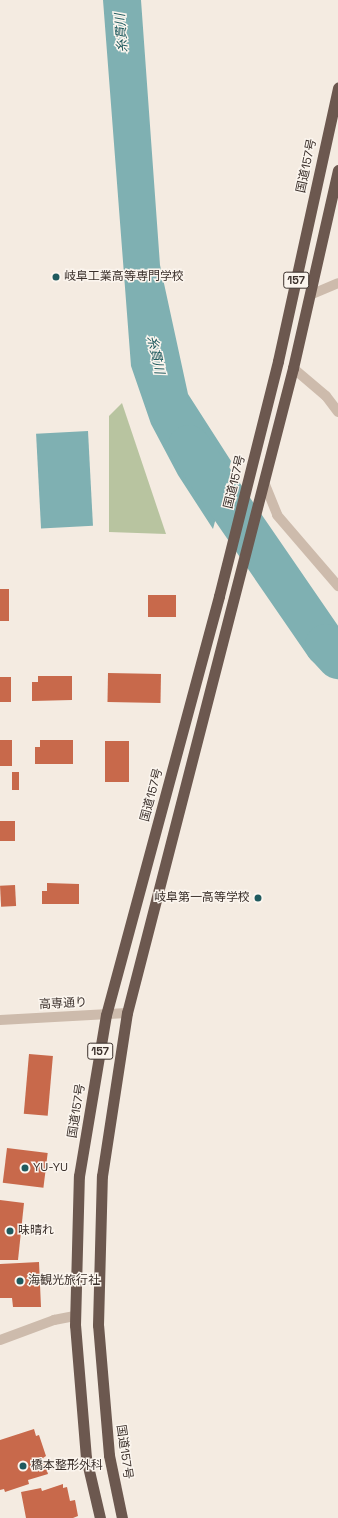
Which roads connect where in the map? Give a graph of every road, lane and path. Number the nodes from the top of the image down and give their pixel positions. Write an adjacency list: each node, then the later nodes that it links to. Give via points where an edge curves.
1 (338, 87): 10 (highway, 国道157号 / 157, via 278,361 250,473)
2 (338, 170): 4 (highway, 国道157号 / 157)
3 (338, 283): 4 (street)
4 (310, 295): 5 (highway, 国道157号 / 157)
5 (293, 368): 6 (street, via 326,396); 7 (highway, 国道157号 / 157)
6 (338, 412)
7 (264, 482): 8 (street, via 278,515); 9 (highway, 国道157号 / 157)
8 (338, 586)
9 (127, 1013): 10 (street, 高専通り); 15 (highway, 国道157号 / 157, via 102,1176 98,1325 109,1454)
10 (106, 1014): 11 (street, 高専通り); 12 (highway, 国道157号 / 157, via 80,1176)
11 (0, 1020)
12 (75, 1316): 13 (street, via 54,1320); 14 (highway, 国道157号 / 157, via 86,1458)
13 (0, 1340)
14 (100, 1518)
15 (122, 1518)

